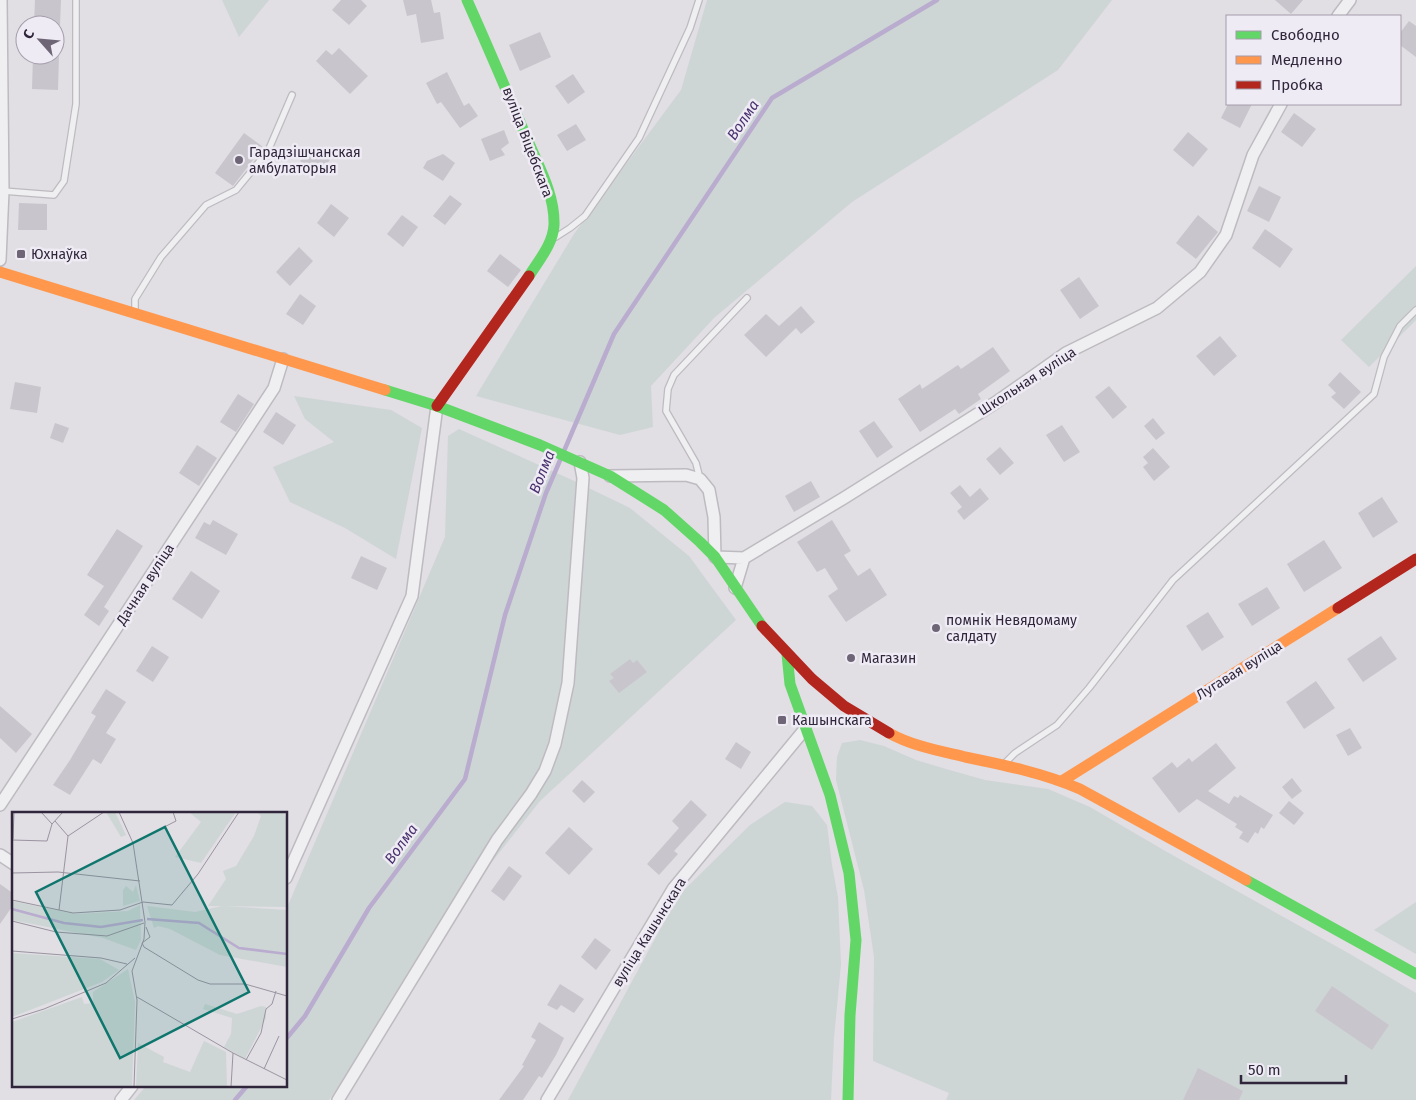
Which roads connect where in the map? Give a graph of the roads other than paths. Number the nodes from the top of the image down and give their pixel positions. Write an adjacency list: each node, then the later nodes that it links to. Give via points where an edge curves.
1 (1, 0): 9 (street)
2 (76, 0): 9 (lane, via 76,104 64,181 54,195)
3 (467, 0): 10 (main road, вуліца Віцебскага, via 504,80 543,178 555,224)
4 (699, 0): 10 (lane, via 690,28 639,138 585,216)
5 (1350, 0): 6 (street)
6 (1339, 15)
7 (292, 95): 15 (lane, via 268,151 236,190 206,206 161,257 136,299)
8 (1280, 105): 22 (street, Школьная вуліца, via 1253,155 1226,235 1200,272 1157,308 1066,353 995,403)
9 (3, 191): 11 (street)
10 (552, 239): 17 (main road, вуліца Віцебскага, via 533,271)
11 (0, 260)
12 (0, 272): 15 (main road)
13 (747, 298): 20 (lane, via 674,375 668,389 666,410 696,463)
14 (1416, 310): 27 (lane, via 1400,326 1384,357 1374,394 1173,580 1057,725 1015,753)
15 (135, 313): 16 (main road)
16 (283, 359): 17 (main road); 29 (street, Дачная вуліца, via 274,388)
17 (437, 406): 18 (main road); 32 (street, via 412,596)
18 (580, 462): 19 (main road); 36 (street, via 583,478 574,614 568,683 556,744 531,794 497,840)
19 (610, 476): 20 (street, via 686,475); 21 (main road, via 664,510)
20 (700, 479): 21 (street, via 709,490 711,499)
21 (715, 557): 22 (street); 24 (main road)
22 (744, 558): 24 (street)
23 (1416, 559): 28 (main road, Лугавая вуліца)
24 (735, 588): 25 (main road, via 759,623)
25 (787, 654): 26 (main road, via 790,684); 27 (main road, via 844,706 896,737 930,750)
26 (805, 729): 37 (street, вуліца Кашынскага, via 672,889); 38 (main road, via 830,795 850,873 856,940)
27 (1004, 765): 28 (main road)
28 (1062, 781): 33 (main road, via 1123,811)
29 (0, 805)
30 (0, 855): 31 (street)
31 (12, 863)
32 (288, 874)
33 (1416, 974)
34 (130, 1088): 35 (street)
35 (121, 1100)
36 (338, 1100)
37 (547, 1100)
38 (848, 1100)

